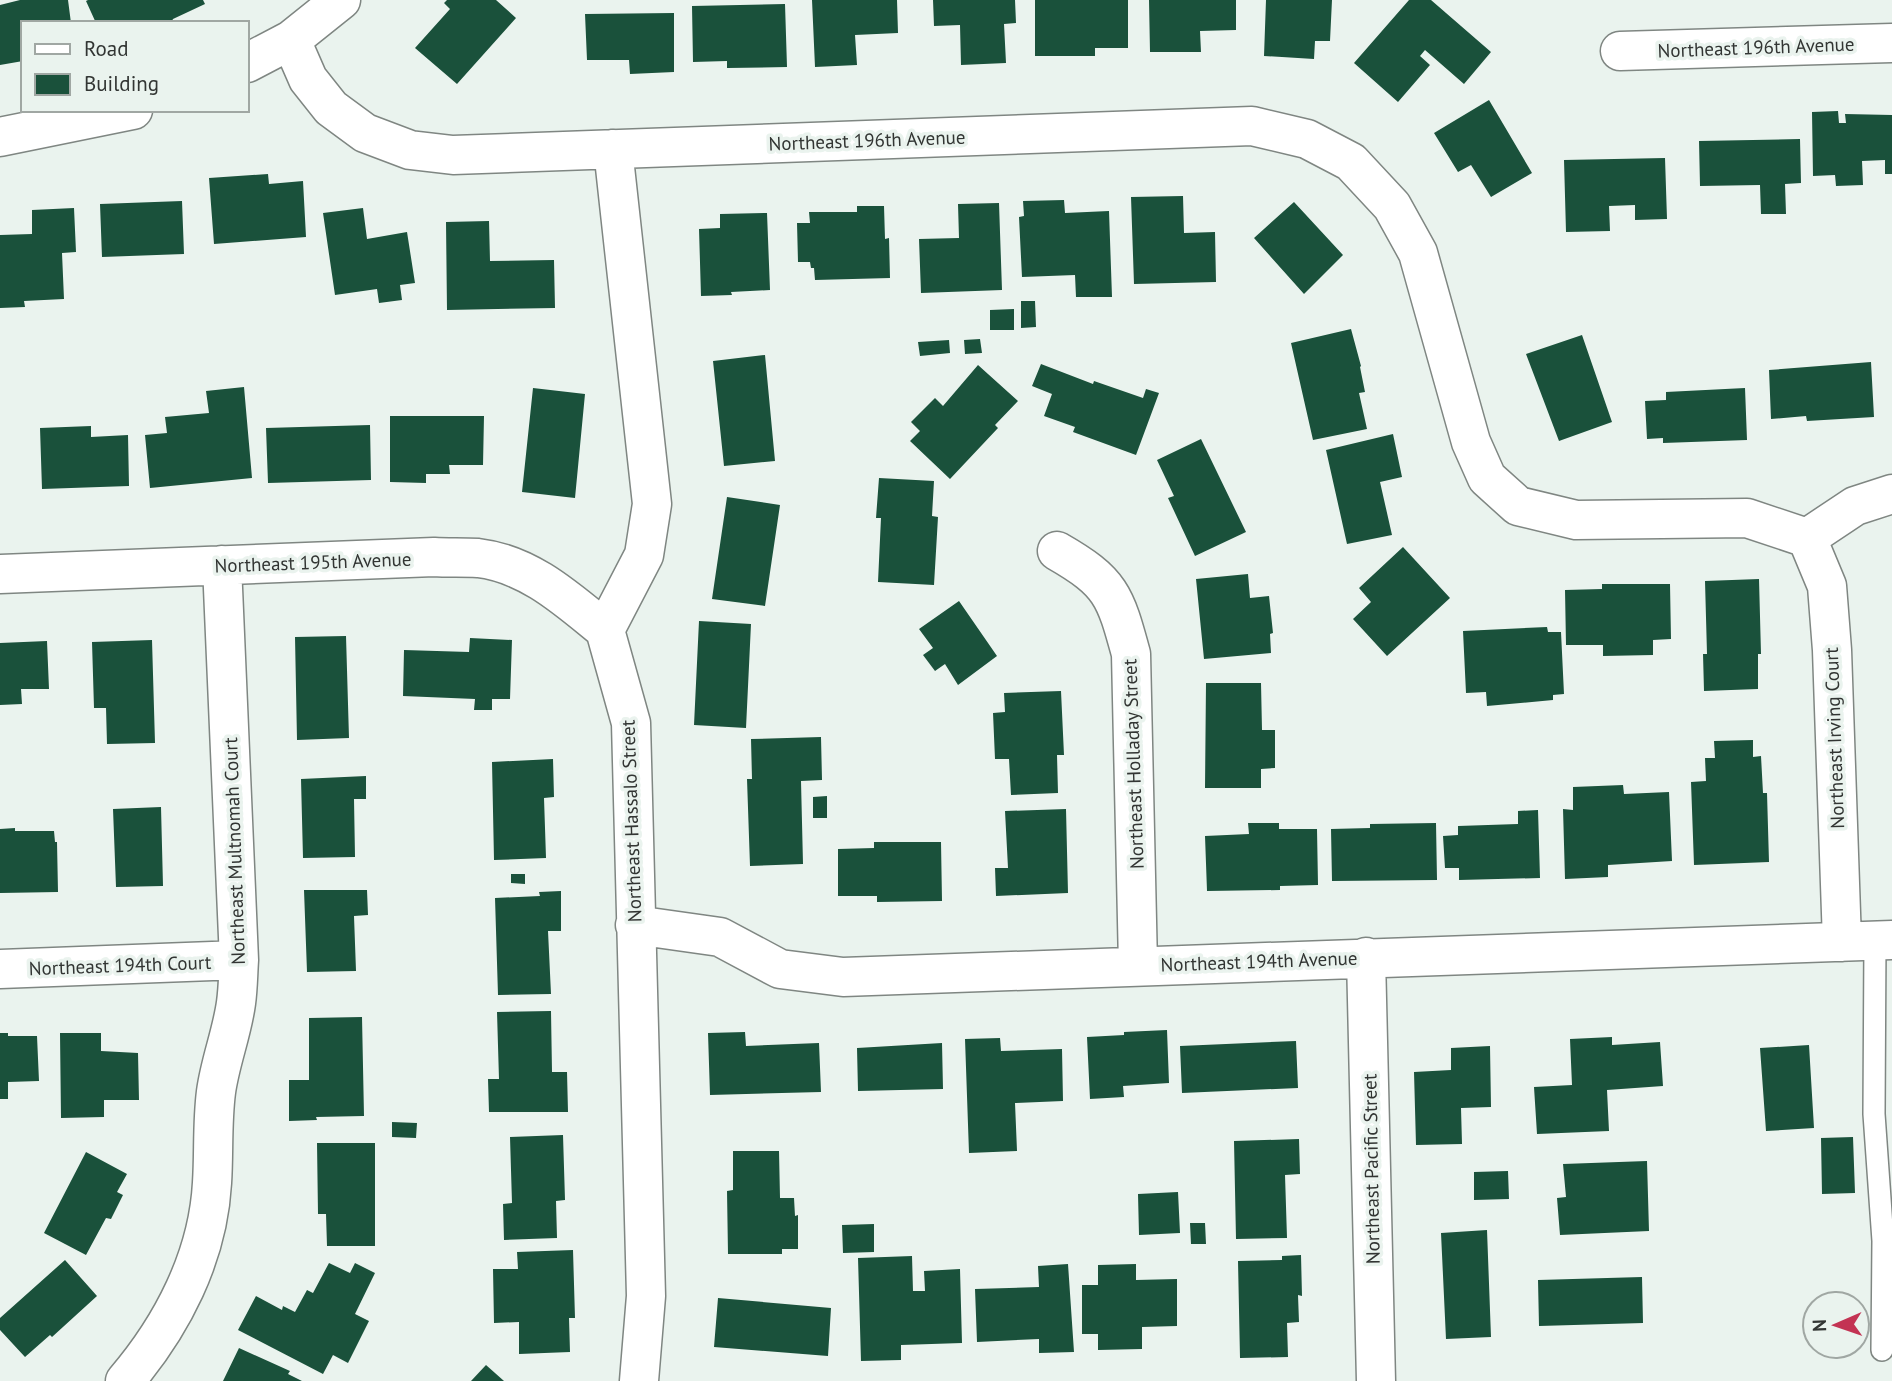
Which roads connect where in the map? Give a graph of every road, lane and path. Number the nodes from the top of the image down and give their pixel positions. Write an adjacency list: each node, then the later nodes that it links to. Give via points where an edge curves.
1 (341, 0): 2 (street)
2 (291, 40): 5 (street); 8 (street, Northeast 196th Avenue, via 308,79 331,108 365,133 410,150 453,155)
3 (1892, 43): 4 (street, Northeast 196th Avenue)
4 (1620, 51)
5 (248, 62)
6 (122, 112): 7 (street)
7 (0, 137)
8 (613, 149): 10 (street, Northeast 196th Avenue, via 1252,126 1307,139 1351,162 1392,206 1418,253 1471,442 1487,478 1518,506 1576,520 1747,518); 14 (street, via 652,503 644,555)
9 (1892, 494): 10 (street, via 1855,506)
10 (1807, 538): 16 (street, Northeast Irving Court, via 1827,586)
11 (1056, 551): 19 (street, Northeast Holladay Street, via 1105,585 1120,615 1130,654)
12 (222, 565): 13 (street, Northeast 195th Avenue); 14 (street, Northeast 195th Avenue, via 479,558 519,568 554,588); 18 (street, Northeast Multnomah Court)
13 (0, 574)
14 (606, 630): 15 (street, Northeast Hassalo Street, via 631,723)
15 (635, 925): 19 (street, Northeast 194th Avenue, via 720,937 780,970 843,977); 23 (street, Northeast Hassalo Street, via 646,1296)
16 (1870, 941): 17 (street, Northeast 194th Avenue); 21 (lane, via 1883,1241)
17 (1366, 957): 19 (street, Northeast 194th Avenue); 24 (street, Northeast Pacific Street)
18 (239, 961): 20 (street, Northeast 194th Court); 22 (street, Northeast Multnomah Court, via 236,1005 216,1091 212,1184 203,1242 175,1310 152,1350)
19 (1138, 965)
20 (0, 968)
21 (1882, 1350)
22 (125, 1381)
23 (639, 1381)
24 (1376, 1381)

